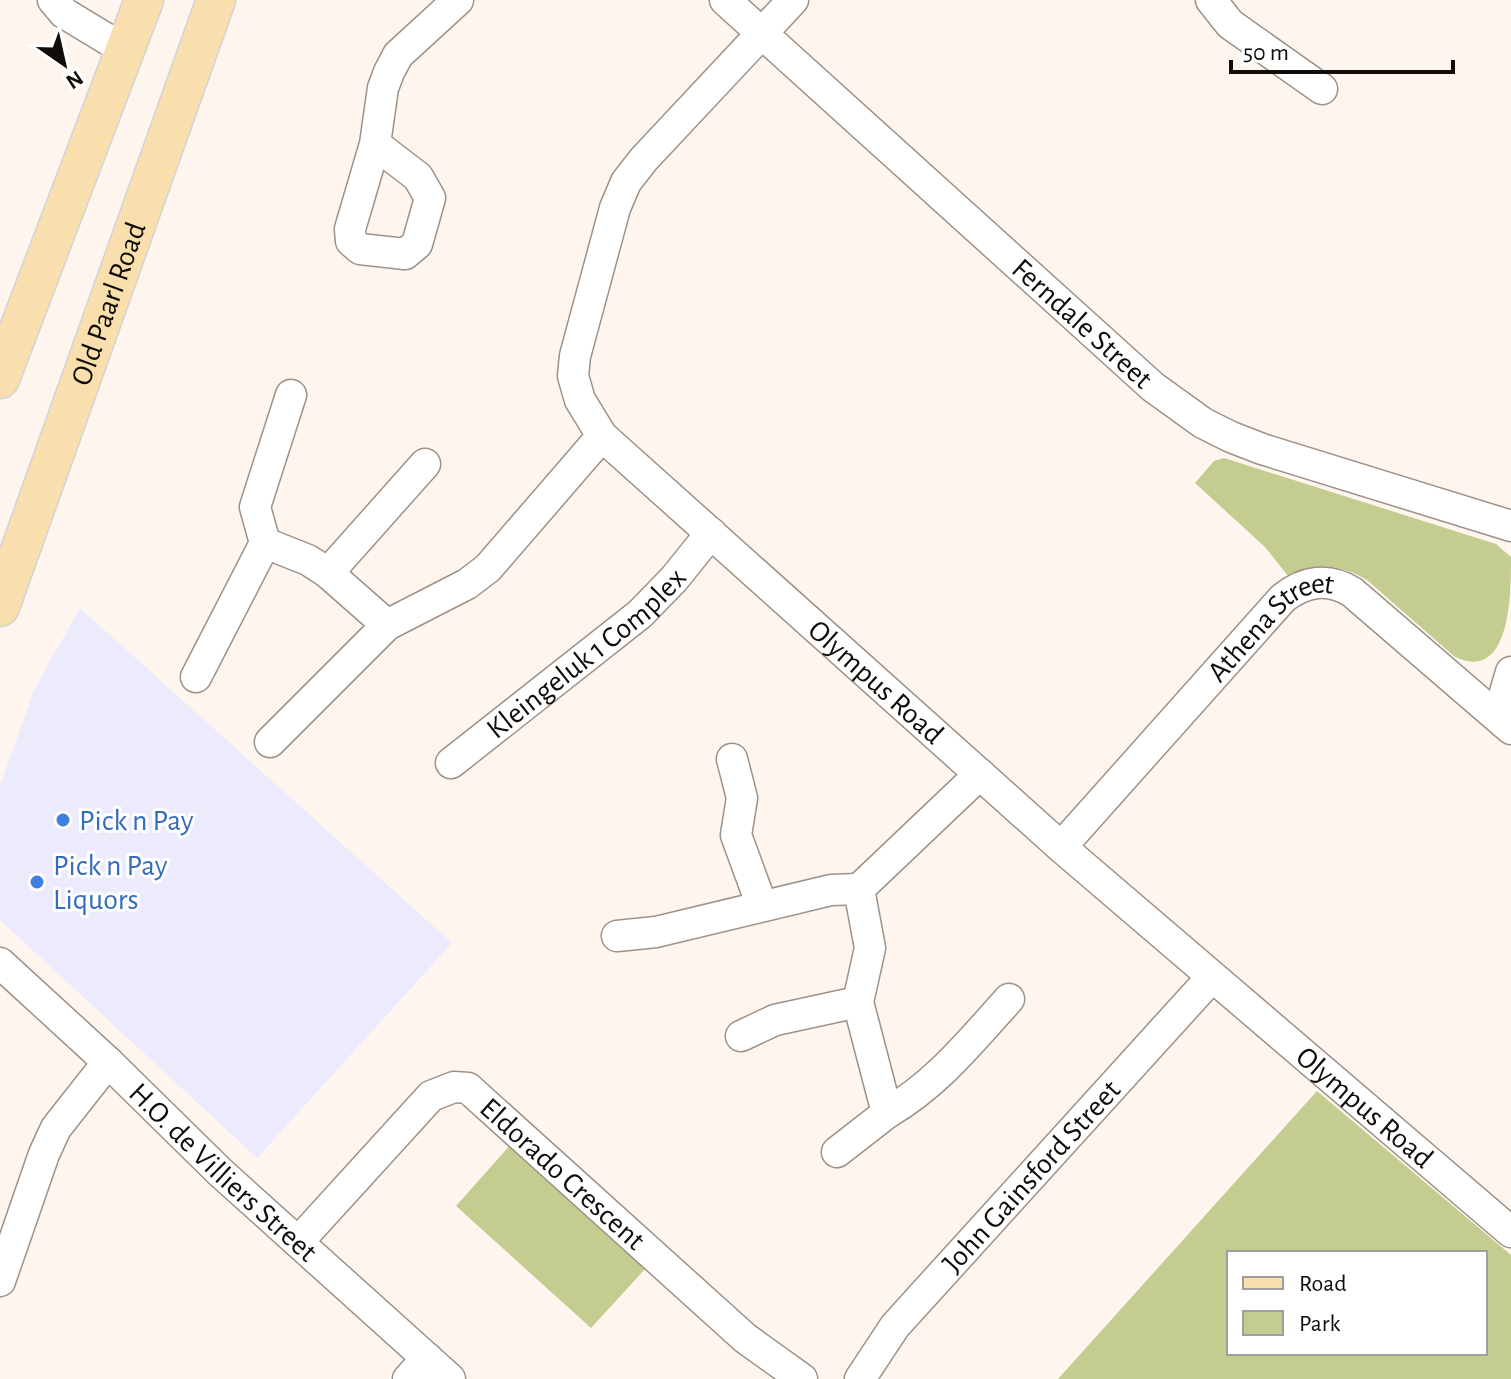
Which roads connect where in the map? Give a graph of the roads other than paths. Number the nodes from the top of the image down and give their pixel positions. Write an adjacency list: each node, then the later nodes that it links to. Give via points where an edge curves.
1 (53, 0): 9 (street, via 64,13)
2 (144, 0): 9 (main road)
3 (216, 0): 20 (main road, Old Paarl Road)
4 (458, 0): 11 (street, via 398,55 383,88)
5 (725, 0): 8 (street, Ferndale Street)
6 (793, 0): 8 (street, Olympus Road)
7 (1211, 0): 10 (street, via 1230,24)
8 (761, 32): 14 (street, Olympus Road, via 634,170 620,195 581,328 573,376 580,400); 16 (street, Ferndale Street, via 1153,387 1190,414 1262,449)
9 (125, 50): 12 (main road)
10 (1322, 89)
11 (375, 144)
12 (0, 379)
13 (291, 395): 18 (street, via 255,507)
14 (602, 436): 17 (street, Olympus Road); 21 (street, via 488,568)
15 (425, 464): 19 (street)
16 (1511, 526)
17 (711, 533): 27 (street, Kleingeluk 1 Complex, via 640,614); 28 (street, Olympus Road)
18 (265, 543): 19 (street); 23 (street)
19 (328, 573): 21 (street)
20 (0, 607)
21 (387, 625): 25 (street)
22 (1511, 672): 24 (street)
23 (196, 677)
24 (1504, 722): 29 (street, Athena Street, via 1352,592 1334,583 1309,584 1283,598)
25 (270, 742)
26 (732, 759): 31 (street, via 742,798 736,835)
27 (451, 763)
28 (980, 774): 29 (street, Olympus Road); 30 (street)
29 (1061, 847): 34 (street, Olympus Road)
30 (859, 889): 31 (street); 36 (street, via 870,948)
31 (762, 906): 32 (street)
32 (617, 936)
33 (0, 963): 38 (street, H.O. de Villiers Street)
34 (1211, 978): 41 (street, Olympus Road); 47 (street, John Gainsford Street, via 895,1326)
35 (1009, 999): 39 (street, via 939,1077)
36 (858, 1002): 37 (street, via 775,1020); 39 (street)
37 (741, 1036)
38 (108, 1062): 42 (street, H.O. de Villiers Street); 43 (street, via 56,1128)
39 (887, 1113): 40 (street)
40 (837, 1152)
41 (1511, 1232)
42 (298, 1242): 44 (street, H.O. de Villiers Street); 46 (street, Eldorado Crescent, via 431,1096 468,1088 745,1338)
43 (0, 1281)
44 (418, 1369): 45 (street, H.O. de Villiers Street)
45 (450, 1379)
46 (802, 1379)
47 (860, 1379)

